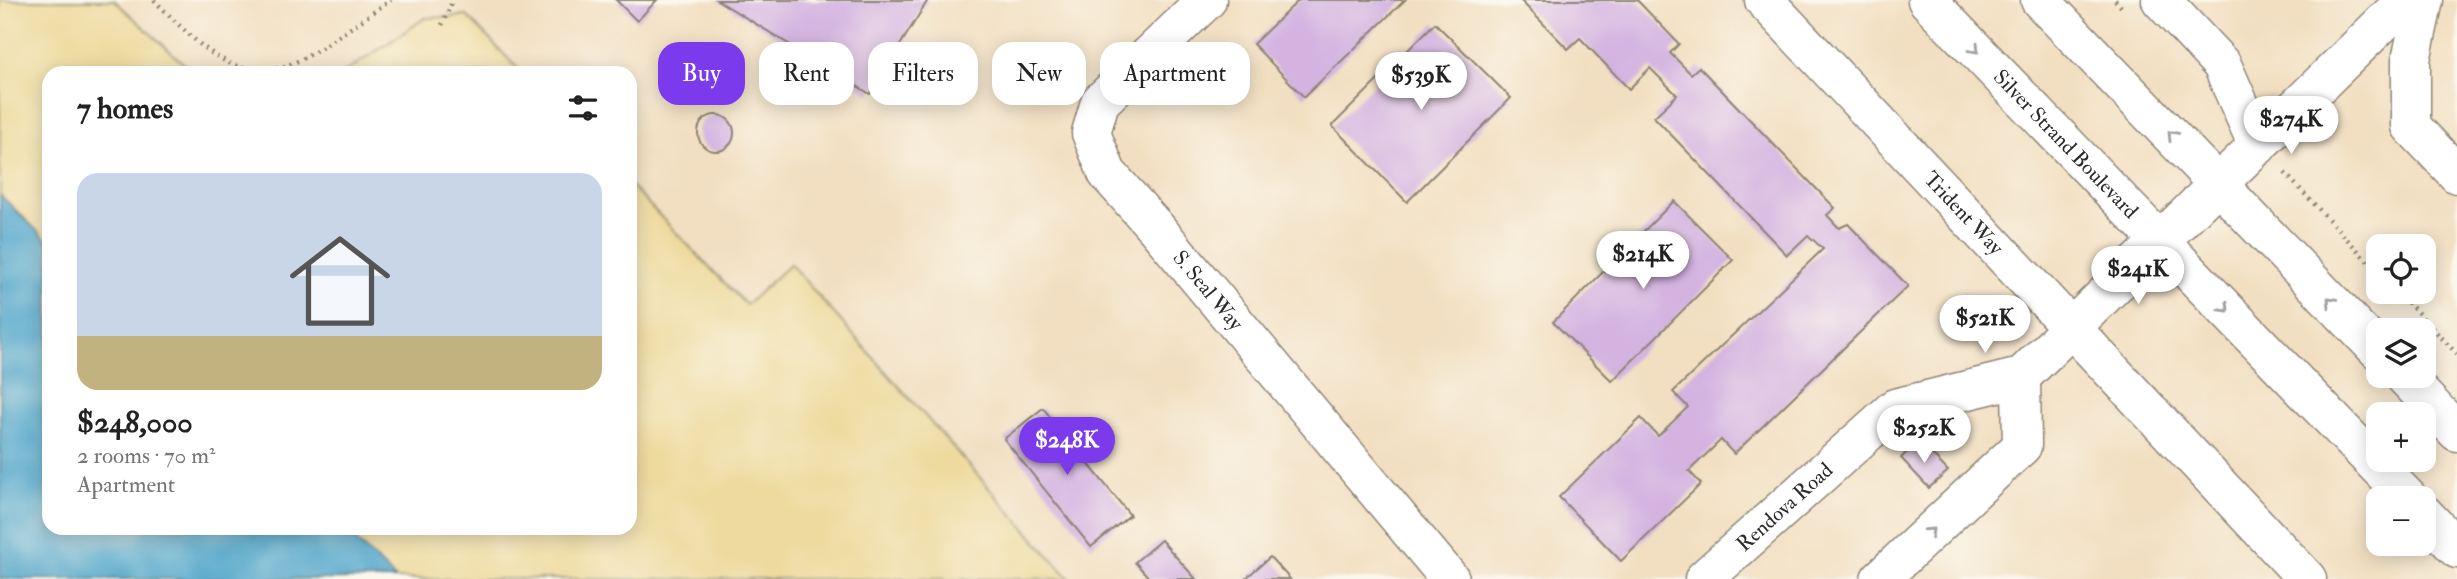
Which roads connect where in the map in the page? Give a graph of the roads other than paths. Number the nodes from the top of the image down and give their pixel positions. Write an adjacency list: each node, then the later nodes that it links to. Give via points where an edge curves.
1 (1207, 0): 20 (main road, S. Seal Way, via 1100,102 1091,133 1107,173)
2 (1764, 0): 12 (main road, Trident Way)
3 (1927, 0): 11 (main road, Silver Strand Boulevard, one-way to 11)
4 (2040, 0): 10 (main road, one-way to 4)
5 (2161, 0): 8 (main road, via 2222,65)
6 (2406, 0): 8 (main road, Rendova Road)
7 (2424, 0): 9 (main road, via 2411,60 2411,126)
8 (2258, 146): 10 (main road, Rendova Road)
9 (2457, 174)
10 (2219, 184): 11 (main road, Rendova Road); 13 (main road, one-way to 10)
11 (2161, 241): 12 (main road, Rendova Road); 17 (main road, Silver Strand Boulevard, one-way to 17)
12 (2073, 328): 14 (main road, Rendova Road); 23 (main road, Trident Way)
13 (2366, 337)
14 (2021, 377): 21 (main road, Rendova Road, via 1895,408); 22 (main road, one-way to 14, via 2022,446)
15 (2415, 388): 16 (main road)
16 (2457, 432)
17 (2397, 486)
18 (2436, 527): 19 (main road)
19 (2457, 549)
20 (1450, 579)
21 (1704, 579)
22 (1880, 579)
23 (2307, 579)

